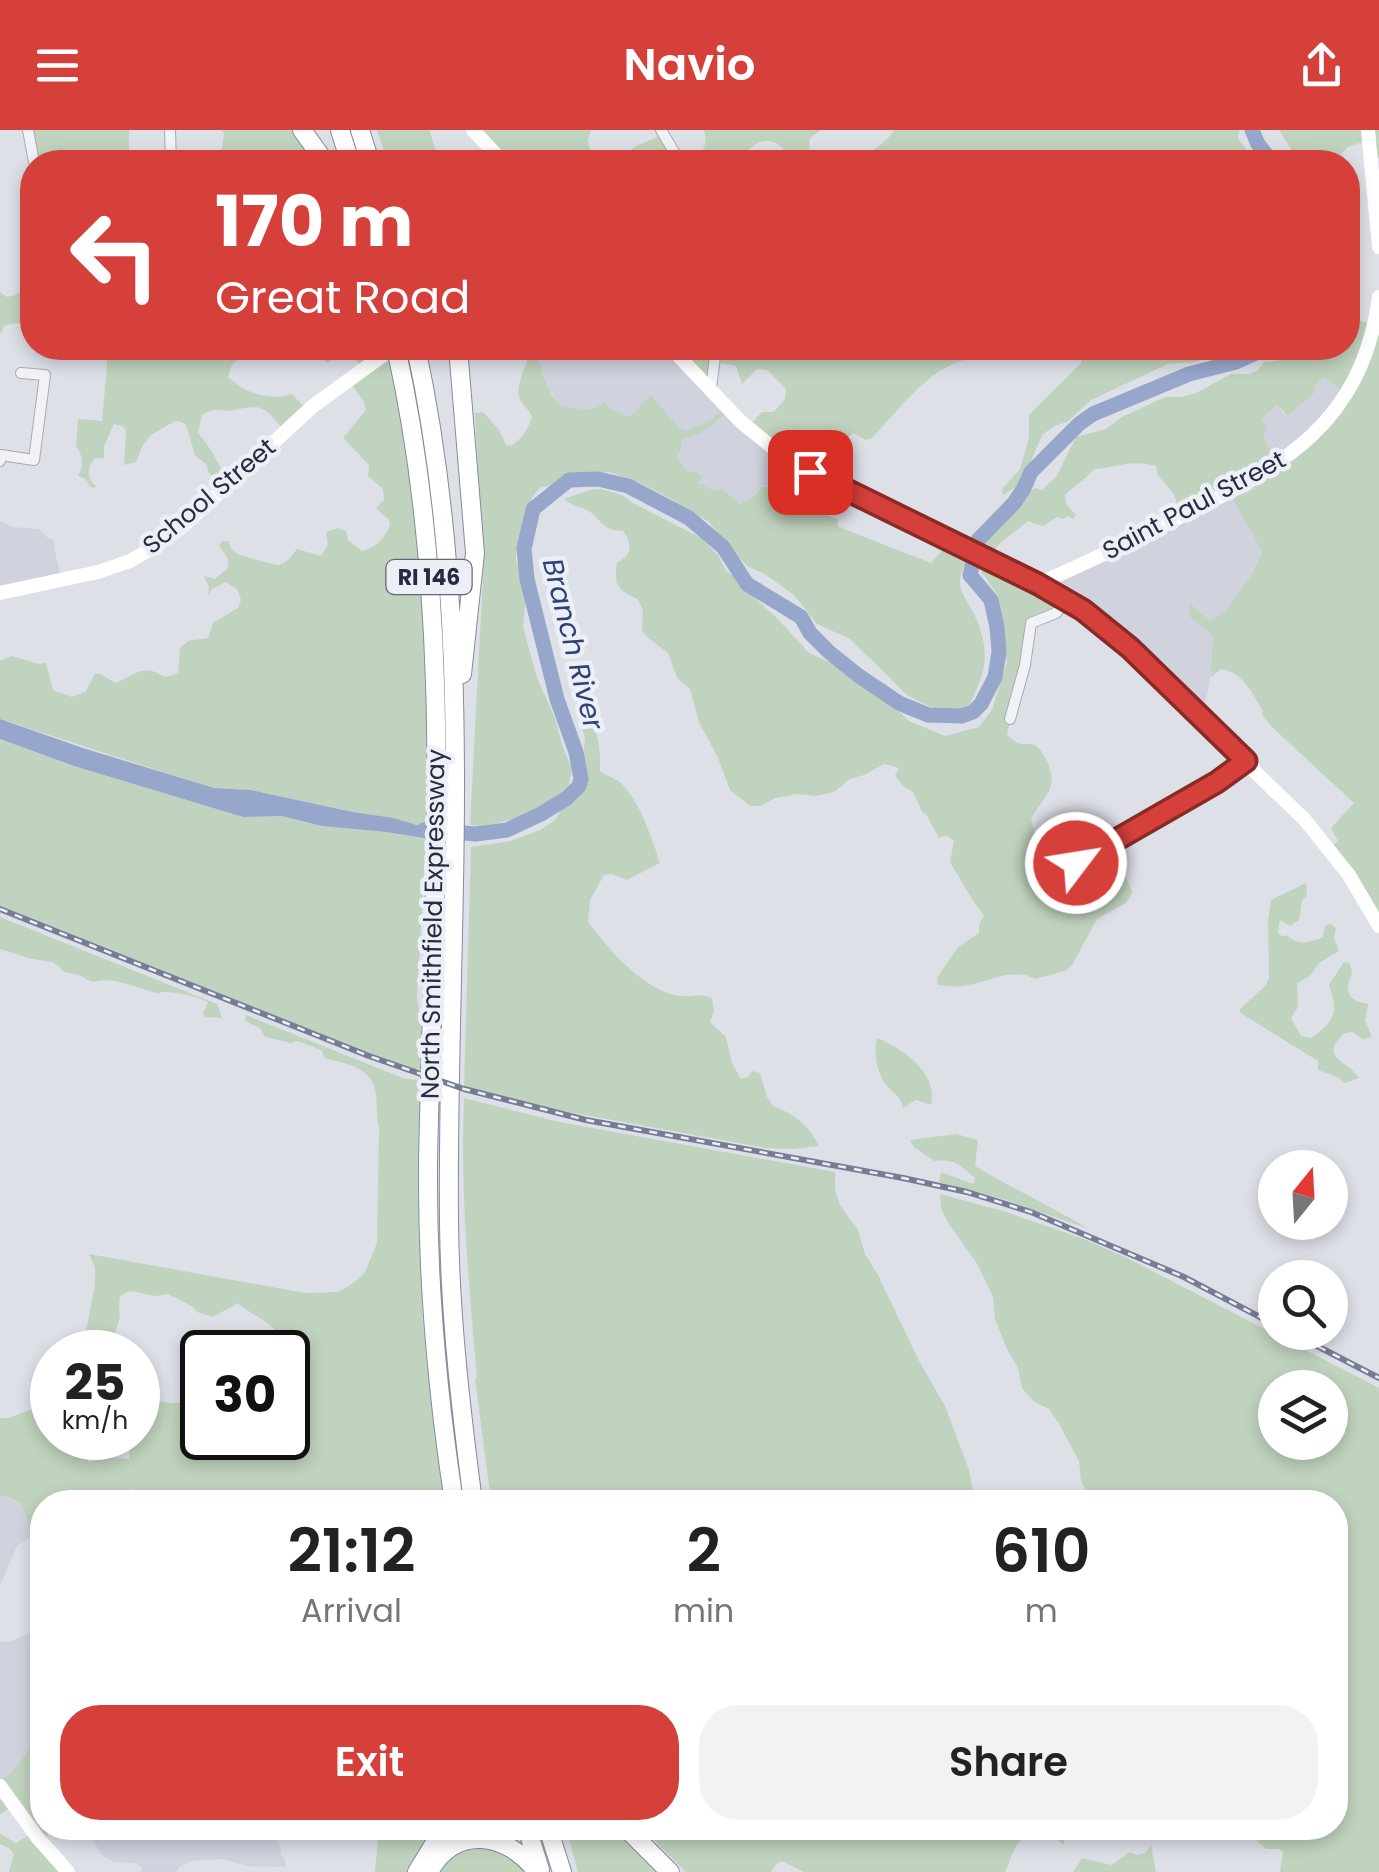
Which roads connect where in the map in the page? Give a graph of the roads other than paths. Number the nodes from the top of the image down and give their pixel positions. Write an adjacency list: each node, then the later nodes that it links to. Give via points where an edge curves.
1 (473, 130): 3 (main road)
2 (1368, 130): 4 (main road)
3 (492, 150)
4 (1379, 247)
5 (1379, 296): 15 (main road, Saint Paul Street, via 1356,377 1338,408 1300,446 1264,474)
6 (376, 360): 16 (main road, School Street, via 314,406 182,526 130,562)
7 (392, 360): 21 (highway, North Smithfield Expressway / RI 146, via 416,462 429,578 437,808)
8 (418, 360): 18 (highway, North Smithfield Expressway / RI 146, via 446,553)
9 (459, 360): 18 (highway, via 474,553)
10 (682, 360): 13 (main road)
11 (715, 360): 13 (street)
12 (21, 373): 14 (street, via 45,375 34,460)
13 (711, 389): 15 (main road, via 788,460)
14 (0, 461)
15 (1038, 584): 17 (main road)
16 (0, 592)
17 (1067, 600): 19 (street, via 1031,624); 20 (main road, via 1130,648)
18 (455, 709): 21 (highway, North Smithfield Expressway / RI 146, via 456,808)
19 (1010, 719)
20 (1246, 761): 22 (street); 23 (main road, via 1333,852)
21 (446, 855): 24 (highway, North Smithfield Expressway / RI 146, via 428,1165 438,1370); 25 (highway, North Smithfield Expressway / RI 146, via 450,1281)
22 (1076, 863)
23 (1379, 926)
24 (453, 1490)
25 (471, 1490)
26 (0, 1786): 27 (main road)
27 (30, 1827)
28 (40, 1840): 35 (main road)
29 (436, 1840): 36 (highway)
30 (470, 1840): 37 (highway, via 448,1848)
31 (488, 1840): 38 (highway, via 519,1852)
32 (530, 1840): 38 (highway)
33 (552, 1840): 39 (highway)
34 (638, 1840): 40 (highway)
35 (68, 1872)
36 (416, 1872)
37 (429, 1872)
38 (539, 1872)
39 (562, 1872)
40 (670, 1872)

